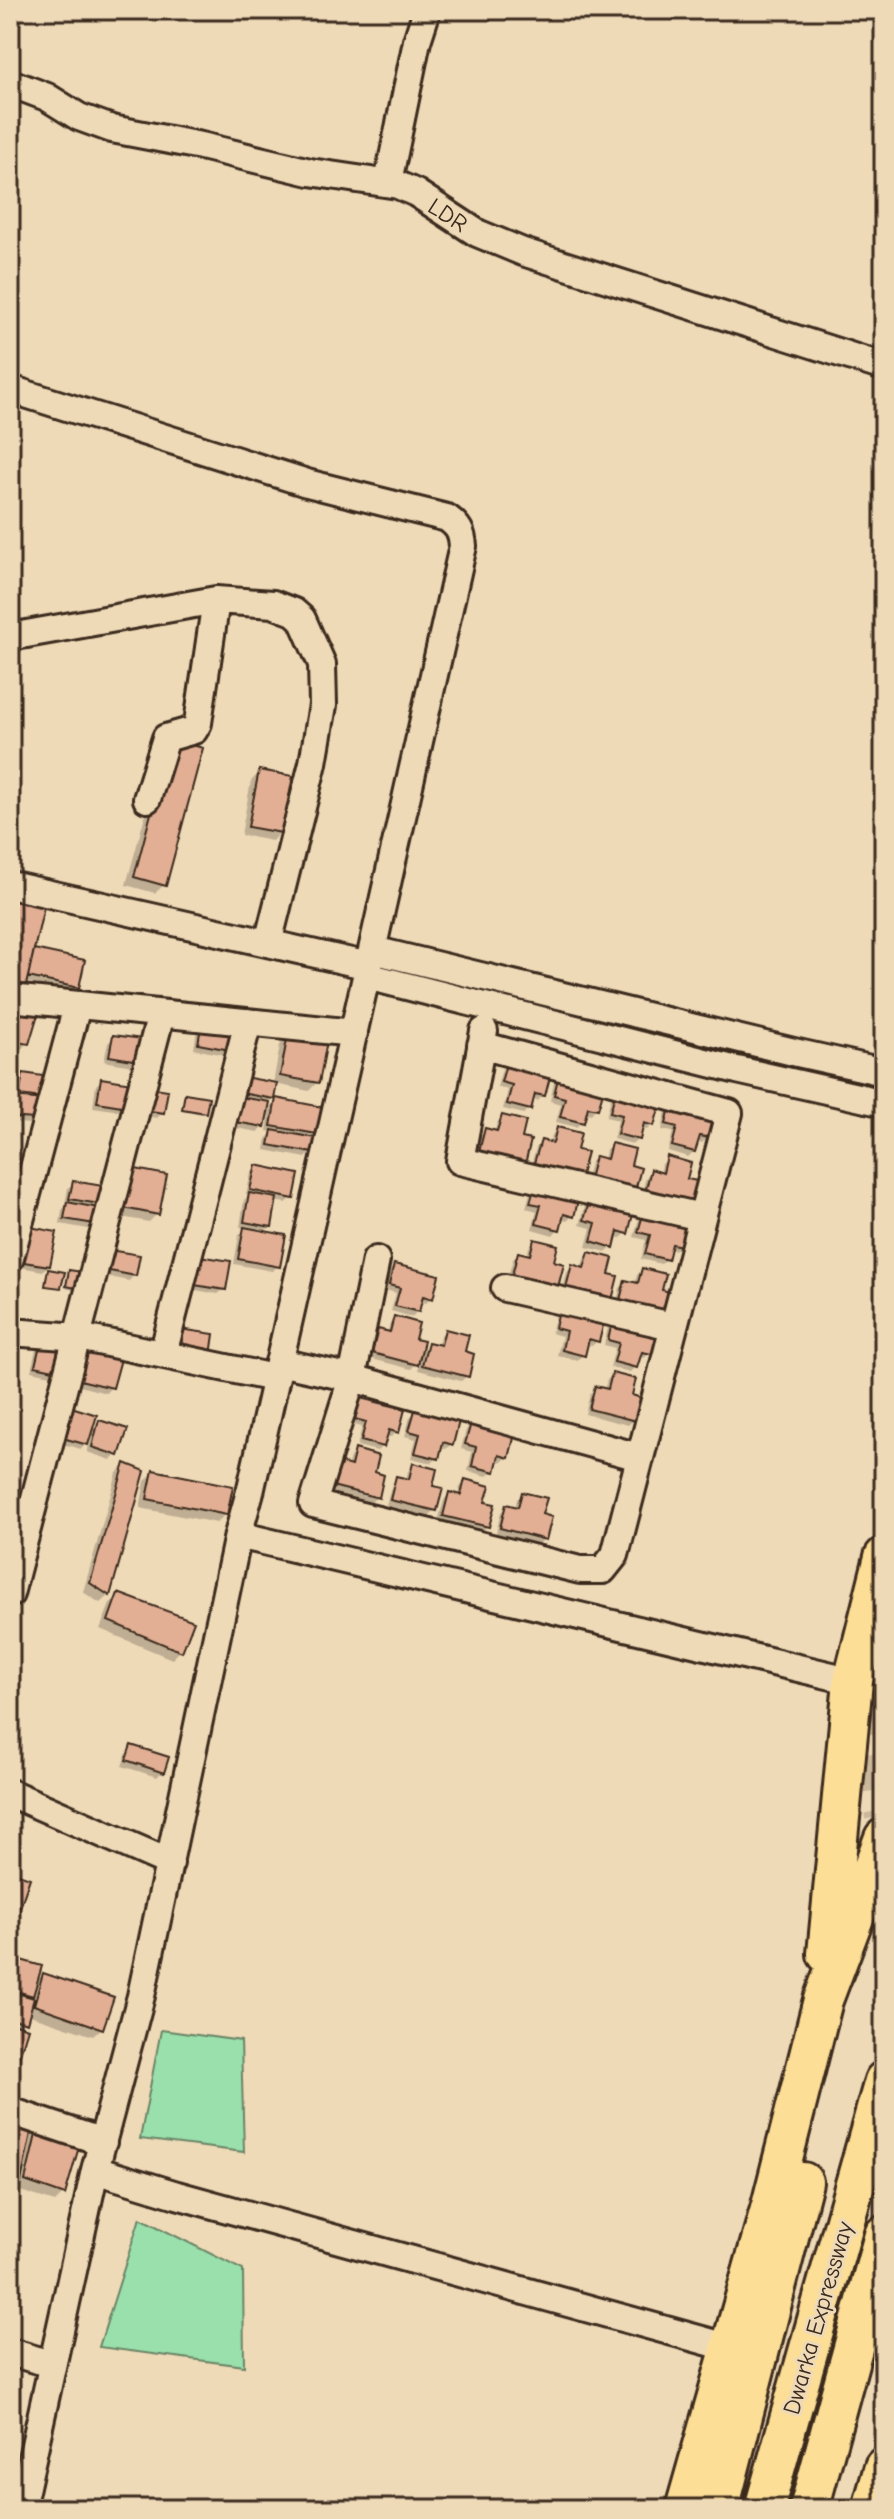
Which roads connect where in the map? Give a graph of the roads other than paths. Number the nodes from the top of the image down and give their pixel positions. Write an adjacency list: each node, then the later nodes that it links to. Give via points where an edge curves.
1 (427, 10): 3 (street)
2 (10, 83): 3 (street, LDR, via 112,129 310,172)
3 (388, 182): 4 (street, LDR, via 416,193 477,233 523,252)
4 (884, 367)
5 (10, 389): 11 (street, via 457,525 461,559)
6 (216, 600): 7 (street); 8 (street, via 198,723 194,730 166,738); 10 (street, via 273,604 294,612 322,664 323,705 313,763)
7 (10, 637)
8 (147, 799)
9 (10, 885): 10 (street)
10 (268, 943): 11 (street)
11 (370, 964): 12 (street); 17 (street)
12 (492, 992): 18 (street); 19 (street); 20 (street, via 737,1070)
13 (10, 998): 14 (street)
14 (77, 1006): 15 (street); 22 (street)
15 (161, 1014): 16 (street); 27 (street)
16 (248, 1022): 17 (street); 28 (street)
17 (354, 1033): 29 (street)
18 (481, 1045): 21 (street, via 729,1113); 21 (street, via 460,1161)
19 (884, 1072)
20 (884, 1103)
21 (701, 1217): 25 (street)
22 (10, 1258)
23 (376, 1260): 30 (street)
24 (505, 1288): 25 (street)
25 (672, 1326): 31 (street)
26 (10, 1332): 27 (street)
27 (79, 1337): 28 (street); 34 (street)
28 (163, 1354): 29 (street)
29 (277, 1370): 30 (street); 32 (street)
30 (352, 1378): 31 (street); 31 (street, via 313,1504 580,1570 603,1570 615,1555)
31 (639, 1457)
32 (238, 1535): 35 (street); 38 (street)
33 (884, 1557): 35 (highway)
34 (10, 1594)
35 (853, 1681): 39 (highway)
36 (10, 1793): 38 (street)
37 (884, 1838): 39 (highway)
38 (170, 1863): 43 (street)
39 (823, 2000): 40 (highway)
40 (811, 2048): 46 (highway); 52 (highway, via 825,2093)
41 (884, 2081): 53 (highway, Dwarka Expressway)
42 (10, 2111): 43 (street)
43 (103, 2142): 44 (street)
44 (95, 2170): 46 (street); 48 (street)
45 (884, 2237): 54 (highway, Dwarka Expressway)
46 (731, 2348): 51 (highway)
47 (10, 2352): 48 (street)
48 (51, 2364): 50 (street)
49 (884, 2467): 55 (highway)
50 (21, 2509)
51 (685, 2509)
52 (719, 2509)
53 (764, 2509)
54 (809, 2509)
55 (872, 2509)

